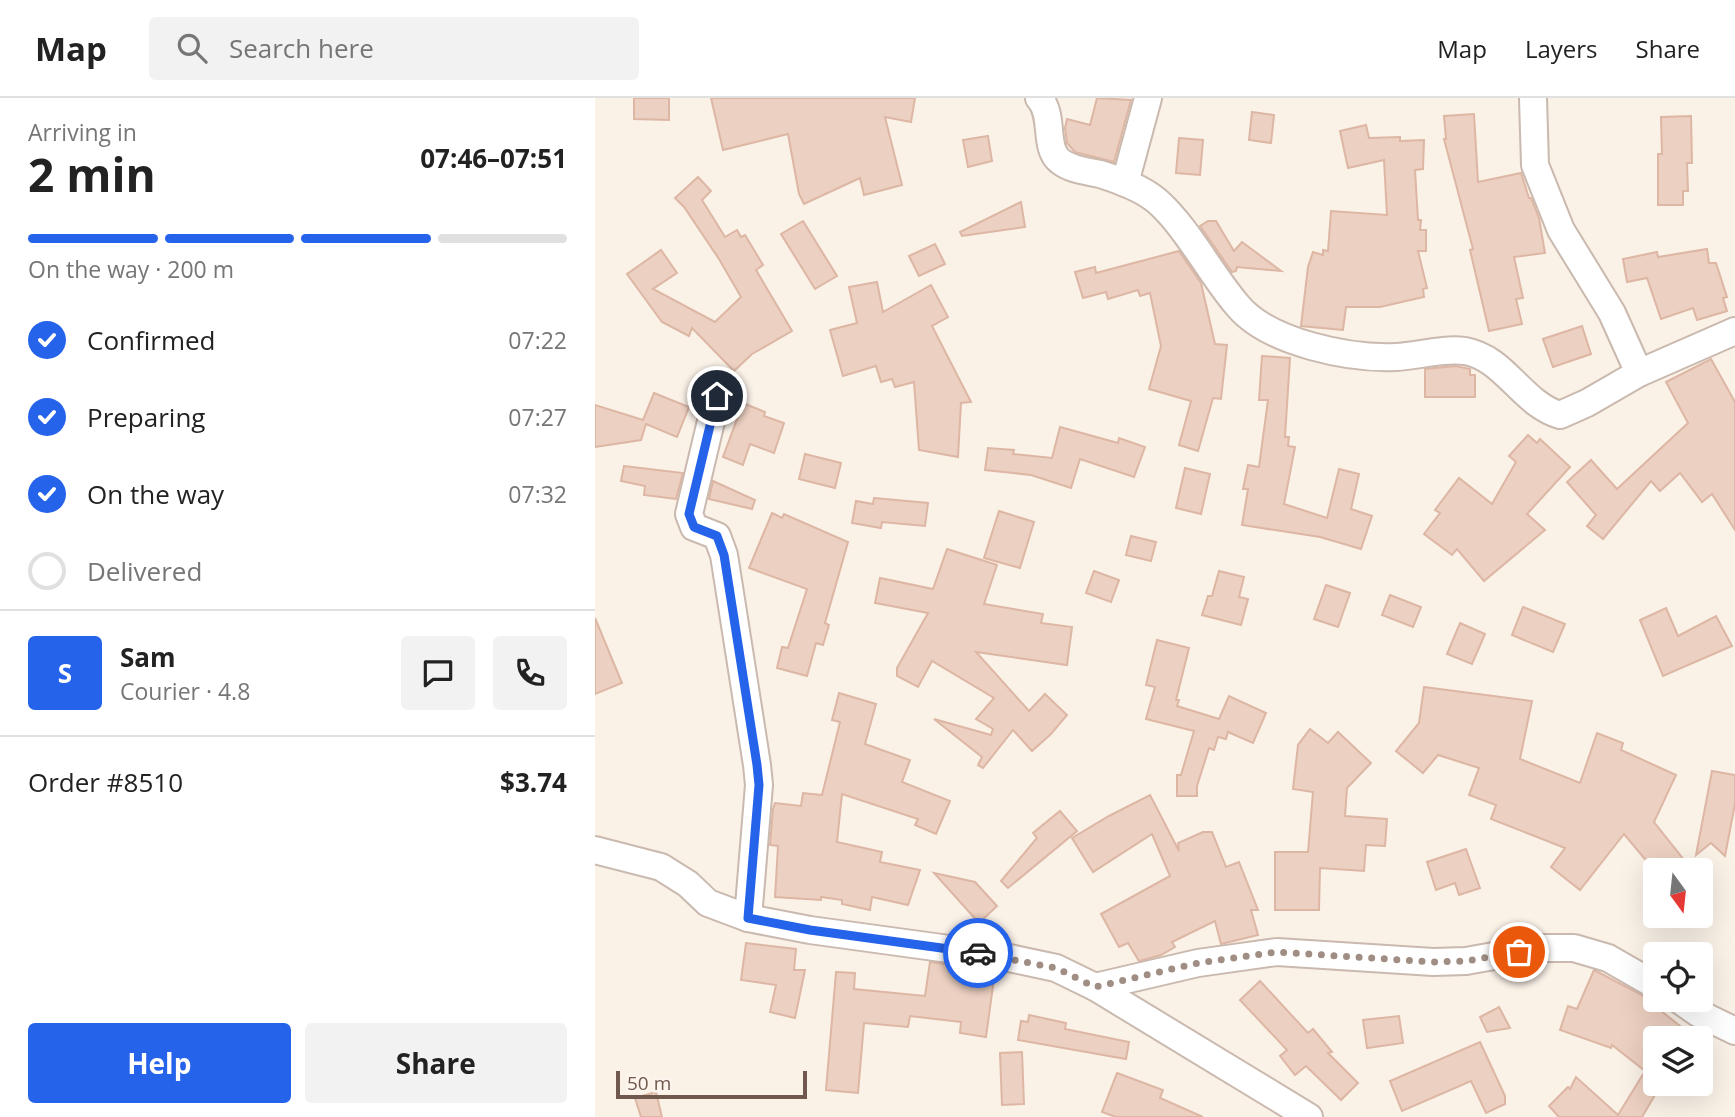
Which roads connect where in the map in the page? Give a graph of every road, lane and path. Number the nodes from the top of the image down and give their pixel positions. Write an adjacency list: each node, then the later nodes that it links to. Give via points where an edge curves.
1 (1039, 98): 4 (street, via 1047,108 1052,150 1059,161)
2 (1148, 98): 4 (street)
3 (1533, 98): 6 (street, via 1535,165 1561,230 1612,313)
4 (1125, 183): 6 (street, via 1171,214 1240,309 1283,336 1348,354 1395,357 1465,351 1486,359 1538,404 1560,415)
5 (1735, 331): 6 (street)
6 (1639, 373)
7 (717, 396): 9 (street, via 689,514 694,527 717,536 724,555 757,765)
8 (595, 850): 9 (street, via 661,867 708,903)
9 (748, 918): 11 (street, via 1000,956 1056,968)
10 (1643, 978): 11 (street, via 1608,958 1574,948 1433,962 1277,952 1198,963)
11 (1095, 987): 14 (street)
12 (1697, 1012): 13 (street)
13 (1735, 1031)
14 (1309, 1117)

